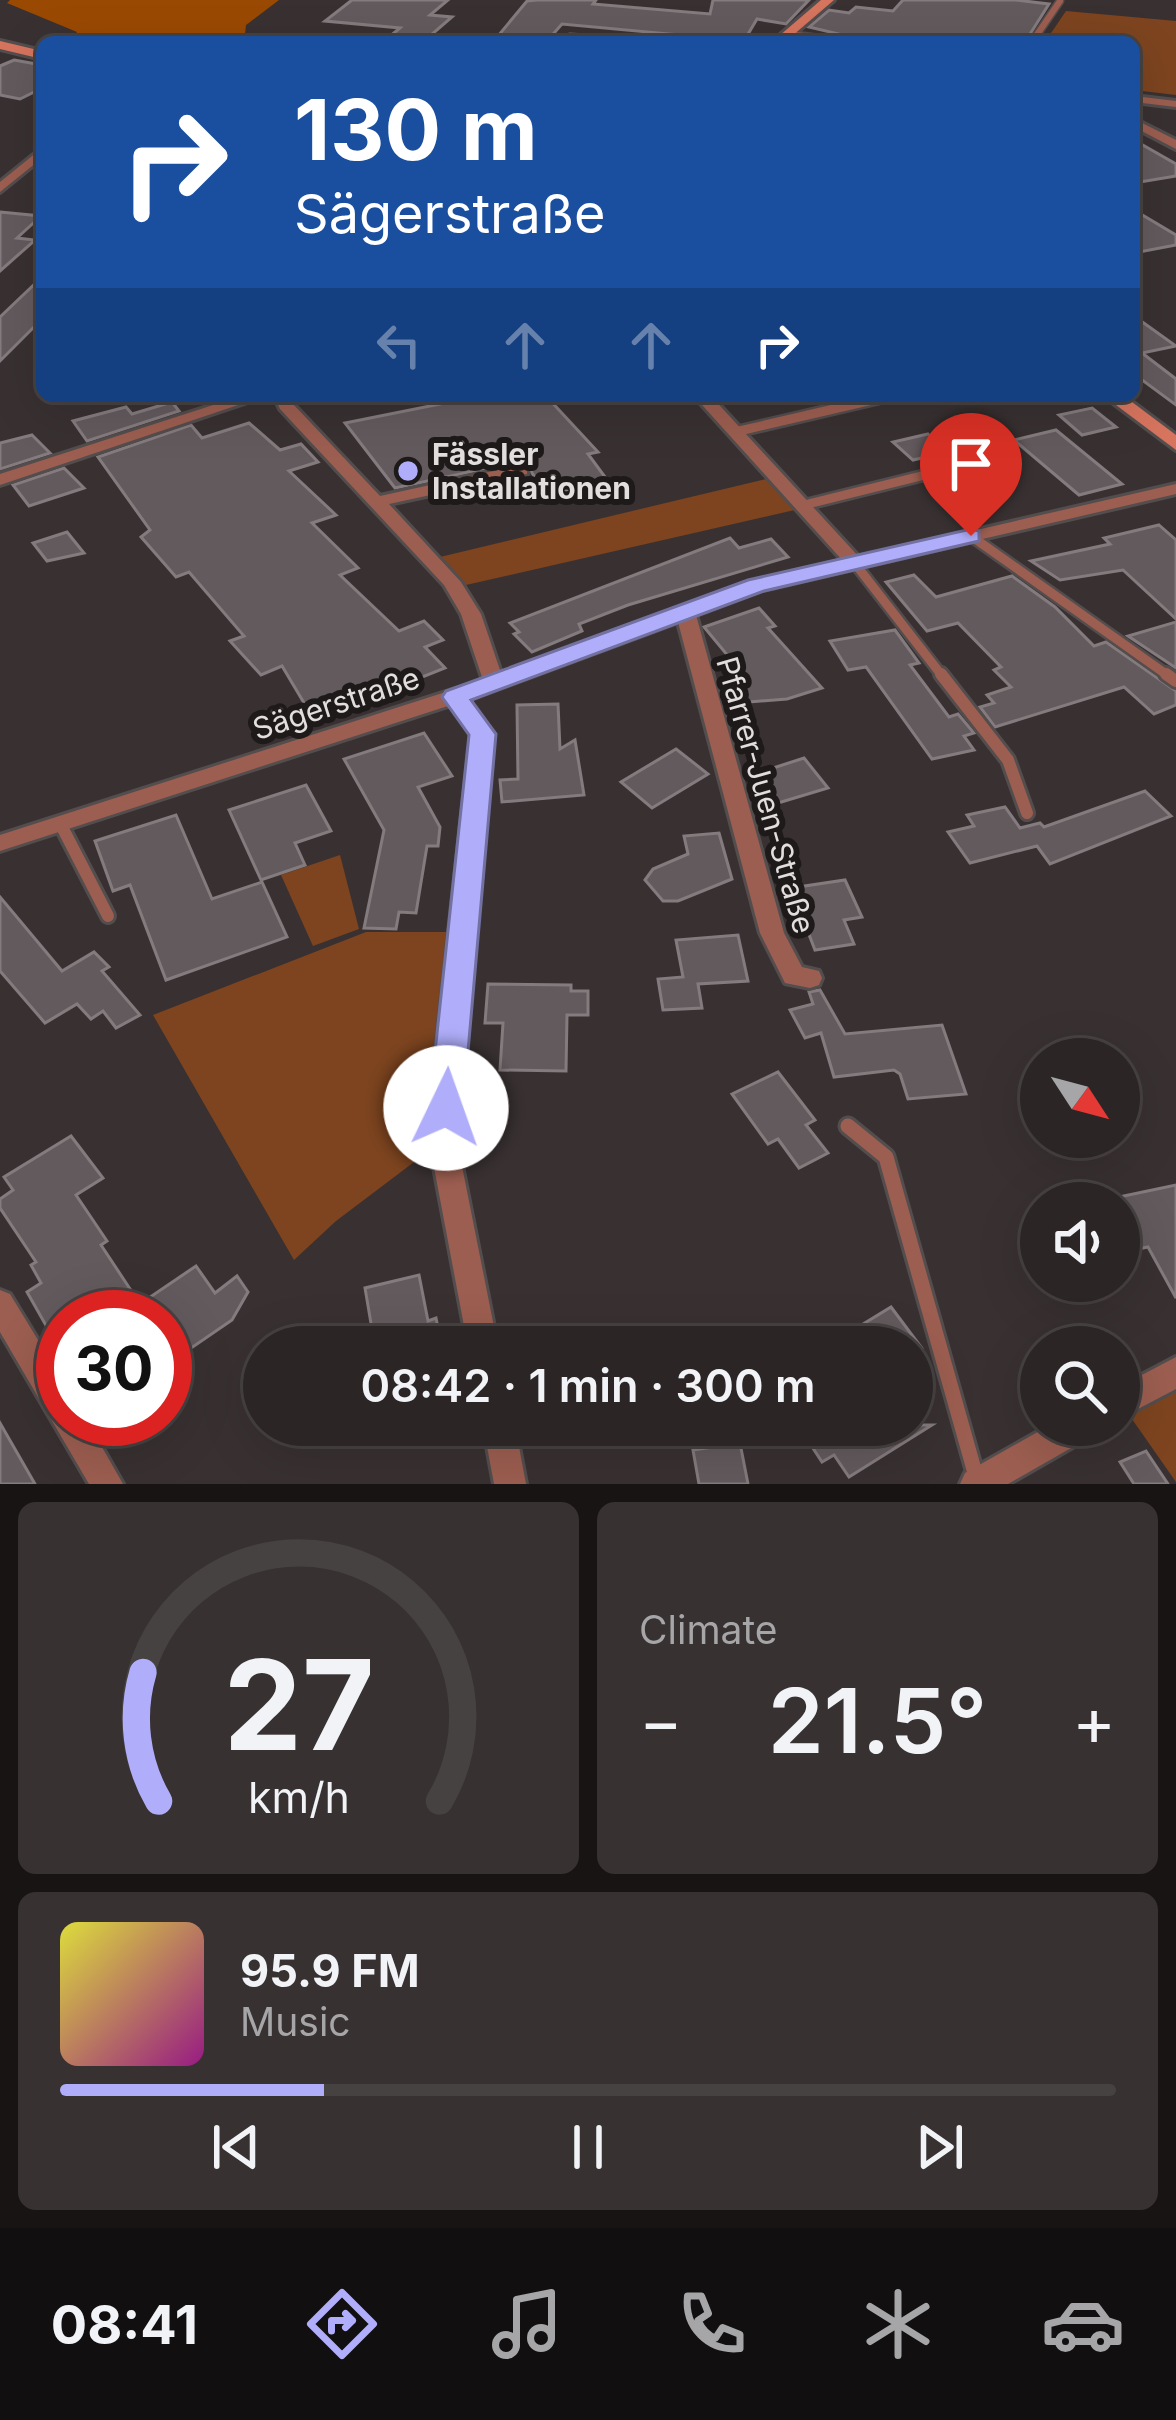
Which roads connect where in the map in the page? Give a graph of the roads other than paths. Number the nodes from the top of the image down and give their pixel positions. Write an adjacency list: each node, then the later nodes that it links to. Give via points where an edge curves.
1 (828, 0): 5 (main road)
2 (1046, 0): 3 (street)
3 (1060, 1): 4 (street); 6 (lane)
4 (1074, 3)
5 (785, 36)
6 (1036, 36)
7 (0, 46): 8 (main road)
8 (36, 54)
9 (1140, 100): 10 (street)
10 (1176, 104)
11 (1140, 125): 12 (street)
12 (1176, 146)
13 (36, 157): 14 (street)
14 (0, 188)
15 (239, 402): 24 (street)
16 (284, 402): 26 (street)
17 (707, 402): 20 (street)
18 (863, 402): 20 (lane)
19 (1121, 402): 21 (main road)
20 (736, 432): 27 (street)
21 (1176, 444)
22 (521, 470): 26 (street)
23 (921, 476): 27 (lane)
24 (0, 481)
25 (1176, 489): 28 (street, Sägerstraße)
26 (376, 502): 31 (street, via 452,582)
27 (804, 505): 29 (street)
28 (971, 536): 29 (street, Sägerstraße); 32 (lane)
29 (853, 561): 30 (street, Sägerstraße); 34 (lane, via 1008,760)
30 (685, 611): 31 (street, Sägerstraße); 38 (street, Pfarrer-Juen-Straße, via 772,933 794,976)
31 (493, 680): 33 (street, Sägerstraße)
32 (1176, 681)
33 (455, 697): 35 (street, Sägerstraße); 41 (street, via 482,734 444,1146)
34 (1027, 813)
35 (59, 823): 36 (street, Sägerstraße); 37 (lane)
36 (0, 843)
37 (107, 916)
38 (810, 978)
39 (848, 1126): 50 (lane, via 886,1157)
40 (0, 1304): 42 (street)
41 (479, 1326)
42 (36, 1365)
43 (1176, 1372): 44 (street)
44 (1140, 1392)
45 (84, 1446): 48 (street)
46 (503, 1446): 49 (street)
47 (1045, 1446): 50 (street)
48 (107, 1484)
49 (510, 1484)
50 (977, 1484)

